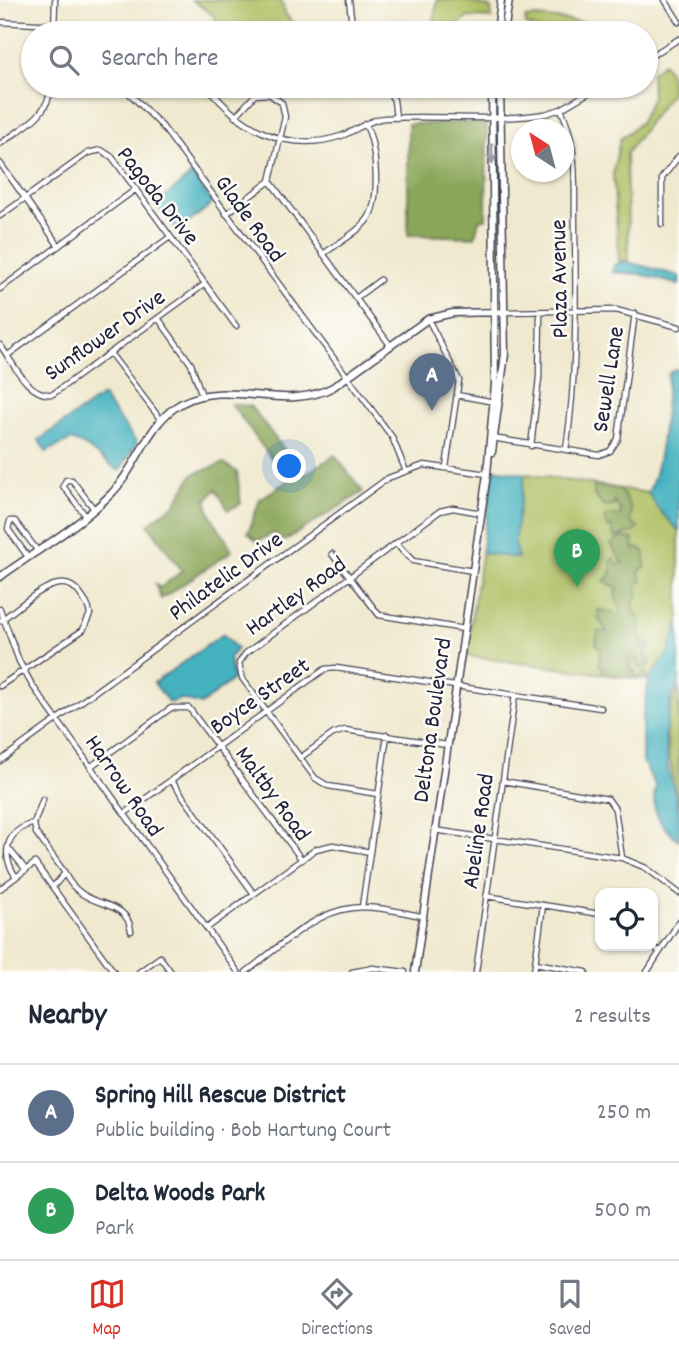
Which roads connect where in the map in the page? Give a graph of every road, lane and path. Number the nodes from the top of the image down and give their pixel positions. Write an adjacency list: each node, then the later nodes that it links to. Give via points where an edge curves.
1 (55, 0): 6 (street)
2 (349, 0): 7 (street)
3 (501, 0): 8 (main road)
4 (509, 0): 9 (main road)
5 (665, 0): 11 (street)
6 (54, 21)
7 (352, 21)
8 (498, 21)
9 (506, 21)
10 (0, 22): 12 (street)
11 (679, 22)
12 (21, 23)
13 (679, 39): 14 (street)
14 (658, 52)
15 (50, 98): 30 (street, via 44,111)
16 (134, 98): 36 (street, Glade Road, via 162,126)
17 (218, 98): 26 (street)
18 (250, 98): 26 (street)
19 (276, 98): 29 (street, via 285,112)
20 (393, 98): 27 (street)
21 (493, 98): 25 (main road, Deltona Boulevard)
22 (498, 98): 25 (main road, Deltona Boulevard)
23 (580, 98): 24 (street)
24 (561, 109): 25 (street, via 536,116); 48 (street, Plaza Avenue, via 573,140)
25 (495, 116): 27 (street); 38 (main road, Deltona Boulevard, one-way to 38); 39 (main road, Deltona Boulevard)
26 (235, 117): 29 (street)
27 (396, 118): 28 (street)
28 (365, 124): 29 (street, via 324,140); 43 (street, via 373,141 372,212 362,226)
29 (280, 139): 33 (street)
30 (0, 144)
31 (679, 156): 40 (street, via 662,178)
32 (0, 163): 35 (street)
33 (270, 181): 36 (street); 43 (street)
34 (136, 189): 35 (street, Pagoda Drive, via 112,157 97,150); 41 (street, Pagoda Drive); 42 (street)
35 (25, 198): 37 (street, Pagoda Drive); 42 (street)
36 (226, 214): 61 (street, Glade Road)
37 (0, 216)
38 (493, 224): 39 (main road); 51 (main road, Deltona Boulevard)
39 (503, 224): 49 (main road, Deltona Boulevard)
40 (662, 224)
41 (170, 237): 45 (street, Pagoda Drive); 60 (street)
42 (59, 246): 46 (street)
43 (323, 254): 47 (street)
44 (380, 281): 47 (street)
45 (205, 284): 53 (street, Sunflower Drive); 55 (street, Pagoda Drive)
46 (0, 289)
47 (356, 298): 58 (street)
48 (576, 310): 50 (street); 52 (street); 68 (street, Plaza Avenue, via 575,382)
49 (504, 312): 50 (street); 51 (main road); 64 (main road, Deltona Boulevard)
50 (540, 312): 67 (street)
51 (496, 313): 54 (main road, via 453,313); 64 (main road, Deltona Boulevard)
52 (635, 313): 56 (street); 68 (street, Sewell Lane, via 616,444 602,454)
53 (158, 318): 59 (street, Sunflower Drive); 63 (street, via 191,364)
54 (428, 320): 58 (main road); 62 (street, via 459,380)
55 (236, 326)
56 (679, 327)
57 (0, 345): 60 (street, Sunflower Drive)
58 (390, 345): 61 (main road)
59 (110, 353): 60 (street, Sunflower Drive, via 48,395 33,389); 65 (street)
60 (8, 355)
61 (346, 378): 63 (main road, via 325,392 301,398); 70 (street, Glade Road, via 393,440)
62 (457, 395): 64 (street); 69 (street)
63 (202, 396): 65 (main road, via 182,403)
64 (496, 402): 66 (main road, Deltona Boulevard)
65 (161, 420): 72 (main road, via 128,474)
66 (492, 438): 67 (street, Sewell Lane); 71 (main road, Deltona Boulevard)
67 (531, 446): 68 (street, Sewell Lane)
68 (566, 450)
69 (446, 467): 70 (street, Philatelic Drive); 71 (street, Philatelic Drive)
70 (405, 469): 91 (street, Philatelic Drive)
71 (487, 474): 73 (main road, Deltona Boulevard)
72 (94, 509): 74 (main road); 74 (street, via 72,480 66,480 64,486)
73 (481, 513): 75 (street, Hartley Road, via 444,509); 79 (main road, Deltona Boulevard)
74 (85, 516): 76 (main road)
75 (396, 543): 79 (street, via 413,561); 81 (street, Hartley Road)
76 (37, 550): 78 (main road); 78 (street, via 16,521 10,522 8,529)
77 (332, 554): 81 (street)
78 (28, 557): 80 (main road)
79 (472, 571): 84 (main road, Deltona Boulevard)
80 (0, 577)
81 (349, 578): 84 (street, via 379,615); 90 (street, Hartley Road, via 241,659 240,675)
82 (0, 609): 83 (street, Harrow Road)
83 (2, 619): 85 (street, Harrow Road); 85 (street, via 58,582 75,587 90,610 83,630)
84 (464, 629): 87 (main road, Deltona Boulevard)
85 (24, 671): 86 (street); 91 (street, Harrow Road)
86 (0, 686)
87 (456, 687): 88 (street, Boyce Street); 90 (street, Boyce Street, via 331,668); 94 (main road, Deltona Boulevard)
88 (515, 695): 89 (street, Boyce Street); 99 (street, Abeline Road)
89 (601, 708)
90 (265, 711): 93 (street, Boyce Street); 95 (street, Hartley Road)
91 (57, 720): 96 (street, Philatelic Drive); 97 (street, Harrow Road)
92 (387, 735): 94 (street); 95 (street, via 339,732); 100 (street)
93 (218, 745): 97 (street, Maltby Road, via 192,710 177,706); 98 (street, Boyce Street); 109 (street, Maltby Road)
94 (447, 745): 104 (main road, Deltona Boulevard)
95 (300, 758): 100 (street, Hartley Road, via 324,785)
96 (0, 761)
97 (90, 767): 102 (street, Harrow Road)
98 (171, 780): 102 (street, Boyce Street); 116 (street)
99 (503, 781): 105 (street, Abeline Road); 108 (street, via 605,797 615,809)
100 (379, 794): 107 (street)
101 (43, 799): 103 (street)
102 (124, 814): 123 (street, Harrow Road)
103 (34, 823): 106 (street, via 12,832); 111 (street)
104 (434, 830): 105 (street); 121 (main road, Deltona Boulevard)
105 (494, 839): 108 (street); 117 (street, Abeline Road)
106 (8, 849): 110 (street); 112 (street, via 6,861)
107 (370, 852): 109 (street, via 327,845); 119 (street)
108 (622, 858): 115 (street, via 646,868)
109 (302, 860): 116 (street)
110 (26, 870): 112 (street); 113 (street, via 35,863)
111 (65, 874): 113 (street); 124 (street, via 88,899 122,911)
112 (16, 877): 114 (street)
113 (53, 887): 127 (street)
114 (0, 889)
115 (679, 893)
116 (254, 894): 123 (street)
117 (485, 896): 118 (street); 135 (street, Abeline Road)
118 (543, 905): 120 (street); 126 (street)
119 (362, 907): 121 (street); 131 (street, via 320,919)
120 (595, 913)
121 (422, 916): 134 (main road, Deltona Boulevard)
122 (679, 922): 125 (street)
123 (207, 928): 130 (street, Harrow Road)
124 (131, 931)
125 (660, 952): 138 (street)
126 (535, 962): 136 (street); 137 (street)
127 (114, 972)
128 (139, 972): 129 (street, via 160,957)
129 (171, 972)
130 (239, 972)
131 (246, 972)
132 (352, 972): 133 (street, via 373,968)
133 (405, 972)
134 (415, 972)
135 (476, 972)
136 (534, 972)
137 (586, 972)
138 (647, 972)

